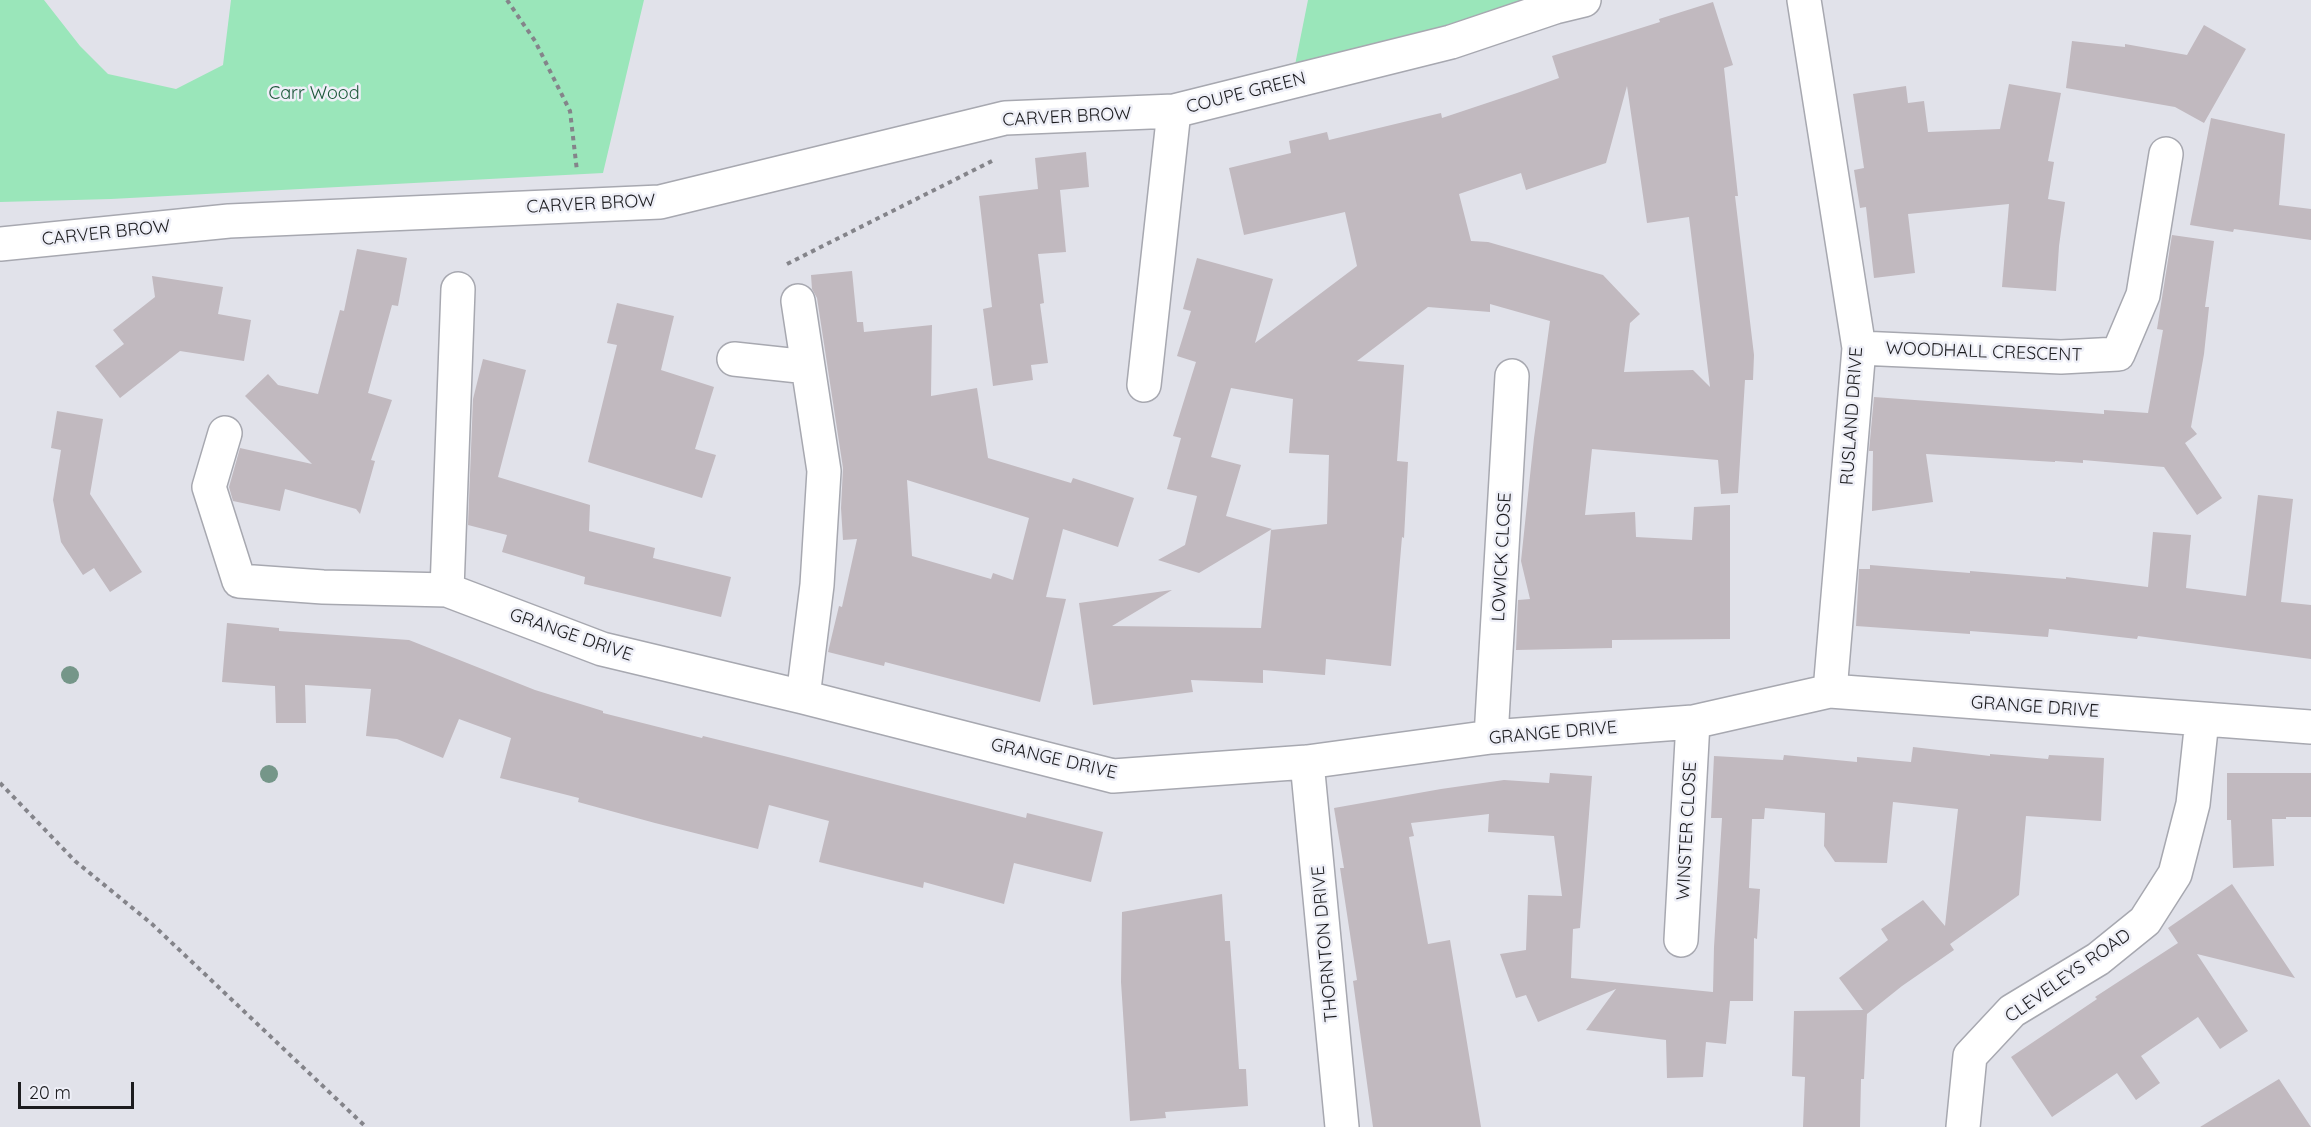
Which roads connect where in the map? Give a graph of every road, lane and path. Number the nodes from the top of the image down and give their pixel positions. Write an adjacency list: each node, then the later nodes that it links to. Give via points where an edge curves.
1 (507, 0): 7 (path, via 535,41 570,111)
2 (1584, 0): 4 (street, COUPE GREEN, via 1451,42)
3 (1804, 0): 12 (street, RUSLAND DRIVE)
4 (1174, 111): 7 (street, CARVER BROW, via 1005,118 660,202); 16 (street, COUPE GREEN)
5 (2166, 154): 12 (street, WOODHALL CRESCENT, via 2143,295 2118,354 2061,357)
6 (999, 158): 9 (path)
7 (579, 205): 8 (street, CARVER BROW, via 229,221)
8 (0, 244)
9 (787, 265)
10 (458, 289): 18 (street)
11 (798, 301): 14 (street)
12 (1859, 348): 19 (street, RUSLAND DRIVE)
13 (734, 359): 14 (street)
14 (808, 367): 20 (street, via 824,471 817,585)
15 (1512, 376): 24 (street, LOWICK CLOSE)
16 (1144, 385)
17 (225, 433): 18 (street, GRANGE DRIVE, via 209,487 239,581)
18 (447, 590): 20 (street, GRANGE DRIVE, via 602,649)
19 (1830, 691): 21 (street, GRANGE DRIVE); 22 (street, GRANGE DRIVE)
20 (803, 697): 25 (street, GRANGE DRIVE, via 1113,777)
21 (2202, 720): 23 (street, GRANGE DRIVE); 30 (street, CLEVELEYS ROAD, via 2193,804 2175,874 2145,921 2098,959 2012,1011 1970,1056)
22 (1693, 722): 24 (street, GRANGE DRIVE); 27 (street, WINSTER CLOSE)
23 (2311, 727)
24 (1491, 737): 25 (street, GRANGE DRIVE)
25 (1307, 762): 29 (street, THORNTON DRIVE)
26 (0, 783): 28 (path, via 75,861 152,924)
27 (1681, 940)
28 (366, 1127)
29 (1342, 1127)
30 (1964, 1127)

